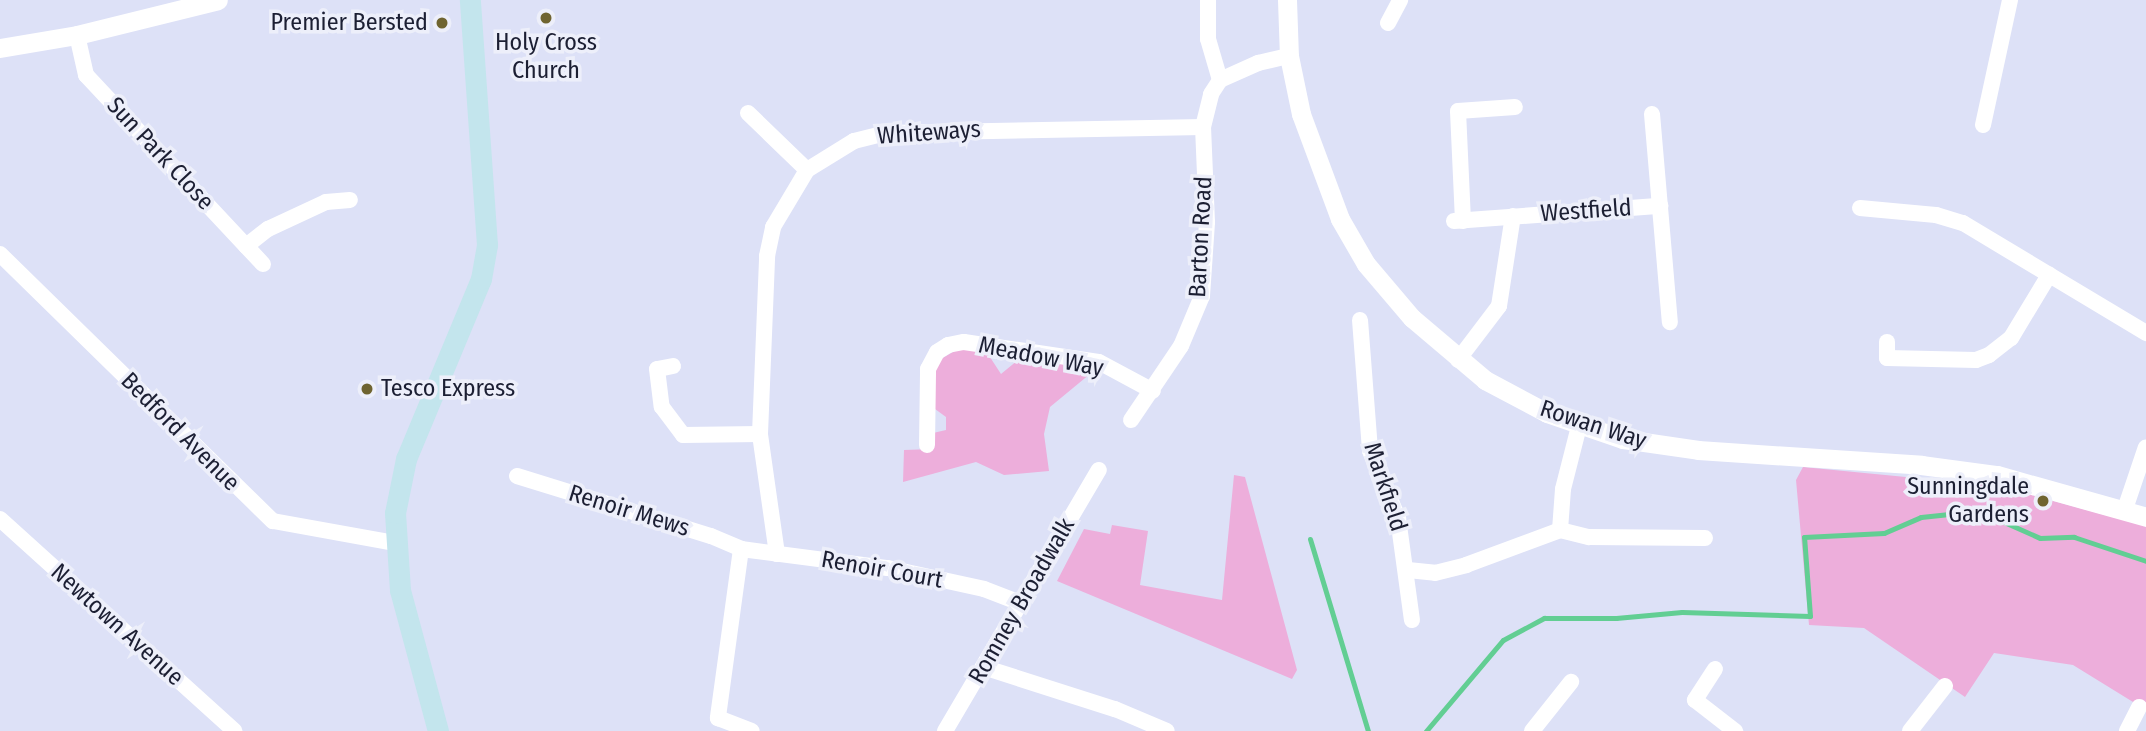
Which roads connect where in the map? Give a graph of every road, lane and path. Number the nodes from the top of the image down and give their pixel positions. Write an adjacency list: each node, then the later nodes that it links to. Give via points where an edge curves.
1 (218, 0): 8 (street)
2 (470, 0): 45 (main road, via 487,245 481,279 406,459)
3 (1208, 0): 11 (street, via 1208,39)
4 (1287, 0): 10 (street, Rowan Way)
5 (1400, 0): 7 (street)
6 (2010, 0): 15 (street)
7 (1388, 23)
8 (77, 35): 9 (street); 22 (street, Sun Park Close, via 86,75)
9 (0, 48)
10 (1289, 56): 11 (street, via 1258,62); 30 (street, Rowan Way, via 1312,154 1340,219 1366,264 1395,299)
11 (1220, 80): 16 (street, Barton Road, via 1211,94)
12 (1515, 107): 21 (street, Westfield, via 1458,111 1458,221)
13 (748, 113): 17 (street)
14 (1651, 114): 19 (street, Westfield)
15 (1983, 125)
16 (1203, 127): 17 (street, Whiteways, via 887,133 854,141); 32 (street, Barton Road, via 1207,222 1202,296 1181,346)
17 (807, 170): 35 (street, Whiteways, via 773,227 767,256)
18 (350, 200): 22 (street, via 326,202 268,229)
19 (1660, 206): 21 (street, Westfield); 27 (street, Westfield)
20 (1860, 208): 25 (street, via 1936,215 1963,223)
21 (1513, 216): 30 (street, Westfield, via 1499,306)
22 (246, 246): 24 (street, Sun Park Close)
23 (0, 254): 45 (street, Bedford Avenue, via 273,521)
24 (263, 264)
25 (2049, 275): 28 (street); 29 (street, via 2011,338 1989,355 1976,360 1887,358)
26 (1360, 320): 48 (street, Markfield, via 1370,451 1398,518)
27 (1670, 323)
28 (2146, 333)
29 (1887, 342)
30 (1458, 360): 34 (street, Rowan Way, via 1512,396)
31 (673, 366): 35 (street, via 657,369 662,407 683,435)
32 (1153, 391): 33 (street, Barton Road); 36 (street, Meadow Way, via 1099,362 964,342 948,345 937,352 928,369)
33 (1131, 420)
34 (1579, 426): 40 (street, Rowan Way, via 1655,445 1997,475); 43 (street, via 1563,489)
35 (760, 434): 47 (street, Whiteways)
36 (926, 445)
37 (2146, 447): 40 (street)
38 (1099, 470): 49 (street, Romney Broadwalk)
39 (517, 476): 46 (street, Renoir Mews)
40 (2125, 509): 41 (street, Rowan Way)
41 (2146, 517)
42 (0, 519): 57 (street, Newtown Avenue)
43 (1560, 530): 44 (street, via 1588,537); 48 (street, via 1466,565 1435,573)
44 (1706, 538)
45 (394, 543): 58 (main road, via 400,590)
46 (741, 549): 47 (street, Renoir Court); 56 (street)
47 (777, 554): 49 (street, Renoir Court, via 888,568 984,589)
48 (1408, 570): 50 (street, Markfield)
49 (1020, 603): 51 (street, Romney Broadwalk)
50 (1412, 620)
51 (983, 667): 60 (street, Romney Broadwalk); 61 (street, via 1115,709)
52 (1715, 670): 63 (street, via 1695,700)
53 (1571, 682): 62 (street)
54 (1945, 686): 64 (street)
55 (2139, 707): 65 (street)
56 (716, 724): 59 (street)
57 (234, 731)
58 (438, 731)
59 (752, 731)
60 (945, 731)
61 (1167, 731)
62 (1532, 731)
63 (1735, 731)
64 (1910, 731)
65 (2127, 731)

